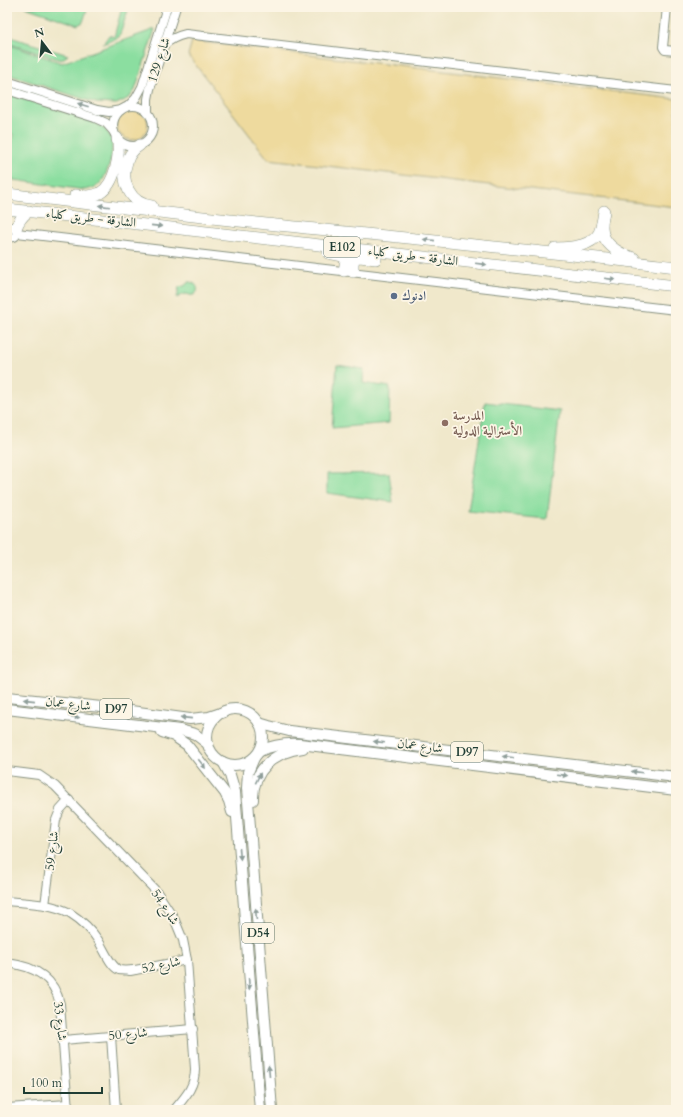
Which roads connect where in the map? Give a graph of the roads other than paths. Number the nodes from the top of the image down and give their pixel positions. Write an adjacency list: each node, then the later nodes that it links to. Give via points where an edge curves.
1 (167, 7): 11 (street, شارع 129, via 142,87 136,98)
2 (176, 7): 4 (street, شارع 129)
3 (667, 7): 7 (street, via 663,47 665,50)
4 (171, 20): 5 (street); 6 (street, شارع 129)
5 (186, 34): 6 (street); 10 (street)
6 (163, 46): 12 (street, شارع 129, via 150,89)
7 (676, 51)
8 (7, 81): 11 (street, one-way to 8, via 109,112 98,110)
9 (7, 90): 13 (street, via 95,118 106,124)
10 (676, 91)
11 (124, 109): 12 (street, via 136,106); 13 (street, via 114,120)
12 (148, 113): 14 (street, via 152,119 152,131 146,141)
13 (116, 135): 14 (street, via 128,145); 15 (highway, via 119,149 115,168 105,189 93,196)
14 (140, 144): 22 (highway, via 130,155 124,175 129,193 143,204 280,222)
15 (7, 187)
16 (7, 194): 22 (highway, الشارقة - طريق كلباء / E102, one-way to 16)
17 (7, 209): 18 (highway, الشارقة - طريق كلباء / E102)
18 (29, 211): 23 (highway); 24 (highway, الشارقة - طريق كلباء / E102, one-way to 24)
19 (604, 211): 21 (highway)
20 (7, 213): 23 (highway)
21 (602, 224): 25 (highway, via 594,238 577,246); 27 (highway, via 603,234 610,246 631,258)
22 (305, 228): 25 (highway, الشارقة - طريق كلباء / E102, one-way to 22)
23 (11, 231): 29 (street)
24 (259, 237): 26 (highway, الشارقة - طريق كلباء / E102); 29 (highway, via 278,245 342,255 346,260)
25 (522, 249): 27 (highway, الشارقة - طريق كلباء / E102)
26 (446, 260): 29 (highway, via 426,263 358,257); 30 (highway, الشارقة - طريق كلباء / E102, one-way to 30)
27 (657, 265): 28 (highway, الشارقة - طريق كلباء / E102)
28 (676, 267)
29 (348, 272): 31 (street)
30 (676, 286)
31 (676, 310)
32 (7, 697): 34 (main road, شارع عمان / D97, one-way to 32, via 190,719)
33 (7, 709): 36 (main road, شارع عمان / D97, one-way to 36)
34 (224, 712): 35 (main road, via 247,712); 37 (main road, via 210,725)
35 (259, 723): 39 (main road, via 263,737); 42 (main road, شارع عمان / D97, one-way to 35, via 289,731)
36 (136, 724): 37 (main road, شارع عمان / D97, via 185,731); 46 (main road, one-way to 46, via 170,734 187,745 227,797 232,810 234,831)
37 (208, 744): 40 (main road, via 211,752)
38 (313, 746): 39 (main road, شارع عمان / D97, via 292,743 275,745); 43 (main road, شارع عمان / D97, one-way to 43); 45 (main road, one-way to 38, via 253,823 253,788 264,767 286,751)
39 (257, 754): 40 (main road, via 247,763 239,765); 45 (main road, D54, via 246,782)
40 (223, 762): 46 (main road, D54, via 234,786)
41 (7, 771): 44 (street, شارع 54, via 39,775)
42 (676, 777)
43 (676, 790)
44 (69, 800): 48 (street, شارع 59, via 60,810 56,820); 49 (street, شارع 54, via 157,892 178,928)
45 (250, 829): 61 (main road, D54, one-way to 45)
46 (238, 837): 60 (main road, D54, one-way to 60)
47 (7, 901): 48 (street, شارع 52)
48 (45, 905): 49 (street, شارع 52, via 63,910 79,919 92,931 118,969 135,970)
49 (186, 960): 51 (street, شارع 54)
50 (7, 962): 53 (street, شارع 33, via 30,968 52,984 60,1004)
51 (193, 1029): 52 (street, شارع 50); 59 (street, شارع 54, via 194,1082)
52 (111, 1036): 53 (street, شارع 50); 54 (street)
53 (63, 1040): 55 (street, شارع 33)
54 (116, 1096): 57 (street); 58 (street)
55 (68, 1107): 56 (street)
56 (7, 1108)
57 (116, 1110)
58 (119, 1110)
59 (174, 1110)
60 (260, 1110)
61 (272, 1110)

